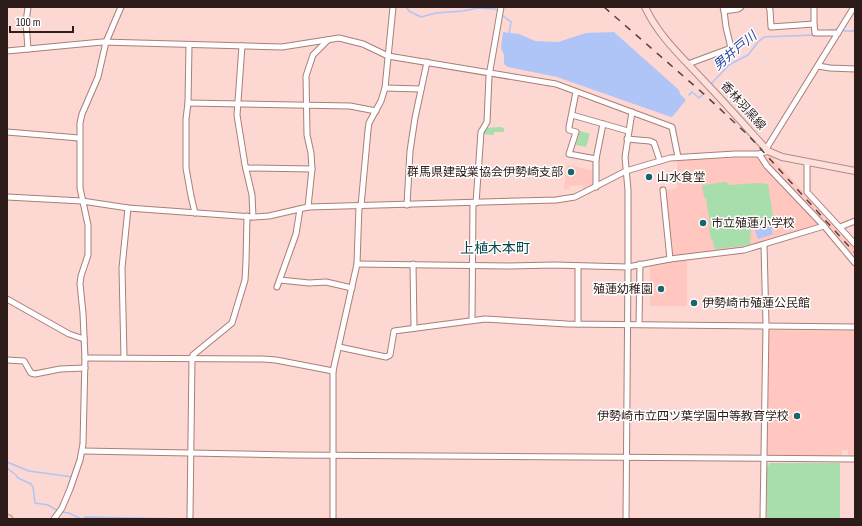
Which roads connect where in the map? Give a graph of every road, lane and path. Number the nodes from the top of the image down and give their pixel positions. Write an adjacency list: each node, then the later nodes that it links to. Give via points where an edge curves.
1 (28, 7): 17 (street)
2 (121, 7): 14 (street)
3 (393, 7): 19 (street)
4 (645, 7): 21 (main road, 香林羽黒線, via 662,36)
5 (741, 7): 9 (street)
6 (769, 7): 11 (street, via 771,27)
7 (814, 7): 11 (street)
8 (854, 7): 12 (street)
9 (723, 9): 21 (street, via 731,48)
10 (500, 11): 24 (street)
11 (814, 24): 12 (street, via 815,33)
12 (838, 33): 22 (street)
13 (329, 39): 16 (street, via 282,47); 19 (street, via 339,38 363,44); 30 (street, via 313,56 306,76)
14 (106, 42): 15 (street); 17 (street); 37 (street, via 96,82 81,118)
15 (189, 45): 16 (street); 28 (street)
16 (242, 46): 29 (street)
17 (28, 49): 18 (street)
18 (7, 51)
19 (388, 56): 20 (street); 25 (street)
20 (427, 62): 24 (street); 26 (street)
21 (688, 64): 39 (main road, 香林羽黒線)
22 (818, 66): 23 (street); 39 (street)
23 (855, 69)
24 (490, 72): 27 (street, via 556,84); 53 (street, via 487,122 481,132)
25 (385, 88): 26 (street); 31 (street)
26 (421, 89): 54 (street, via 410,151)
27 (576, 92): 32 (street); 33 (street)
28 (188, 103): 29 (street); 59 (street, via 186,168)
29 (237, 104): 30 (street); 45 (street)
30 (306, 106): 31 (street, via 350,106); 46 (street)
31 (376, 111): 55 (street, via 368,130)
32 (632, 112): 35 (street); 41 (street, via 672,127)
33 (572, 115): 34 (street); 42 (street, via 569,127 576,132 569,154)
34 (603, 124): 35 (street); 42 (street)
35 (628, 131): 38 (street)
36 (7, 132): 37 (street)
37 (79, 138): 52 (street)
38 (627, 139): 43 (street, via 654,143); 47 (street)
39 (767, 150): 40 (street); 44 (main road, 香林羽黒線, via 778,156)
40 (758, 154): 41 (street); 63 (street)
41 (678, 157): 43 (street)
42 (596, 159): 49 (street)
43 (660, 161): 47 (street)
44 (807, 162): 48 (main road, 香林羽黒線); 64 (street, via 808,192)
45 (246, 168): 46 (street); 61 (street)
46 (312, 169): 56 (street)
47 (626, 171): 49 (street); 74 (street)
48 (855, 171)
49 (596, 186): 53 (street, via 575,197 556,200)
50 (663, 190): 67 (street)
51 (7, 197): 52 (street)
52 (82, 201): 57 (street); 86 (street, via 88,225 88,255 80,284)
53 (474, 203): 54 (street); 72 (street)
54 (407, 205): 55 (street)
55 (360, 206): 56 (street); 69 (street)
56 (308, 207): 58 (street)
57 (128, 208): 59 (street); 89 (street, via 122,268)
58 (300, 209): 61 (street); 75 (street, via 296,234)
59 (195, 213): 60 (street)
60 (247, 216): 61 (street); 90 (street, via 245,280 232,323)
61 (253, 217)
62 (855, 221): 64 (street)
63 (824, 226): 66 (street); 68 (street)
64 (840, 227): 65 (street)
65 (855, 244)
66 (764, 245): 67 (street); 83 (street)
67 (670, 259): 71 (street)
68 (855, 263)
69 (357, 264): 70 (street); 77 (street)
70 (414, 264): 72 (street); 85 (street)
71 (640, 264): 74 (street); 82 (street)
72 (473, 265): 73 (street); 79 (street)
73 (578, 266): 74 (street); 80 (street)
74 (628, 267): 81 (street)
75 (280, 280): 76 (street); 77 (street, via 326,282)
76 (277, 287)
77 (352, 288): 87 (street)
78 (7, 299): 86 (street, via 69,334)
79 (472, 320): 80 (street); 85 (street)
80 (578, 324): 81 (street)
81 (628, 324): 82 (street); 97 (street)
82 (639, 324): 83 (street)
83 (766, 325): 84 (street); 98 (street)
84 (855, 327)
85 (414, 328): 87 (street, via 394,331 390,355 386,357)
86 (84, 339): 88 (street)
87 (338, 347): 93 (street)
88 (85, 358): 89 (street); 92 (street)
89 (124, 358): 90 (street)
90 (192, 358): 93 (street, via 276,360); 95 (street)
91 (7, 360): 92 (street, via 24,361 35,374)
92 (85, 368): 94 (street)
93 (333, 371): 96 (street)
94 (83, 451): 95 (street); 101 (street, via 66,498)
95 (190, 453): 96 (street); 100 (street)
96 (333, 454): 97 (street); 102 (street)
97 (626, 457): 98 (street); 103 (street)
98 (764, 459): 99 (street); 104 (street)
99 (855, 459)
100 (190, 517)
101 (54, 519)
102 (333, 519)
103 (626, 519)
104 (763, 519)

